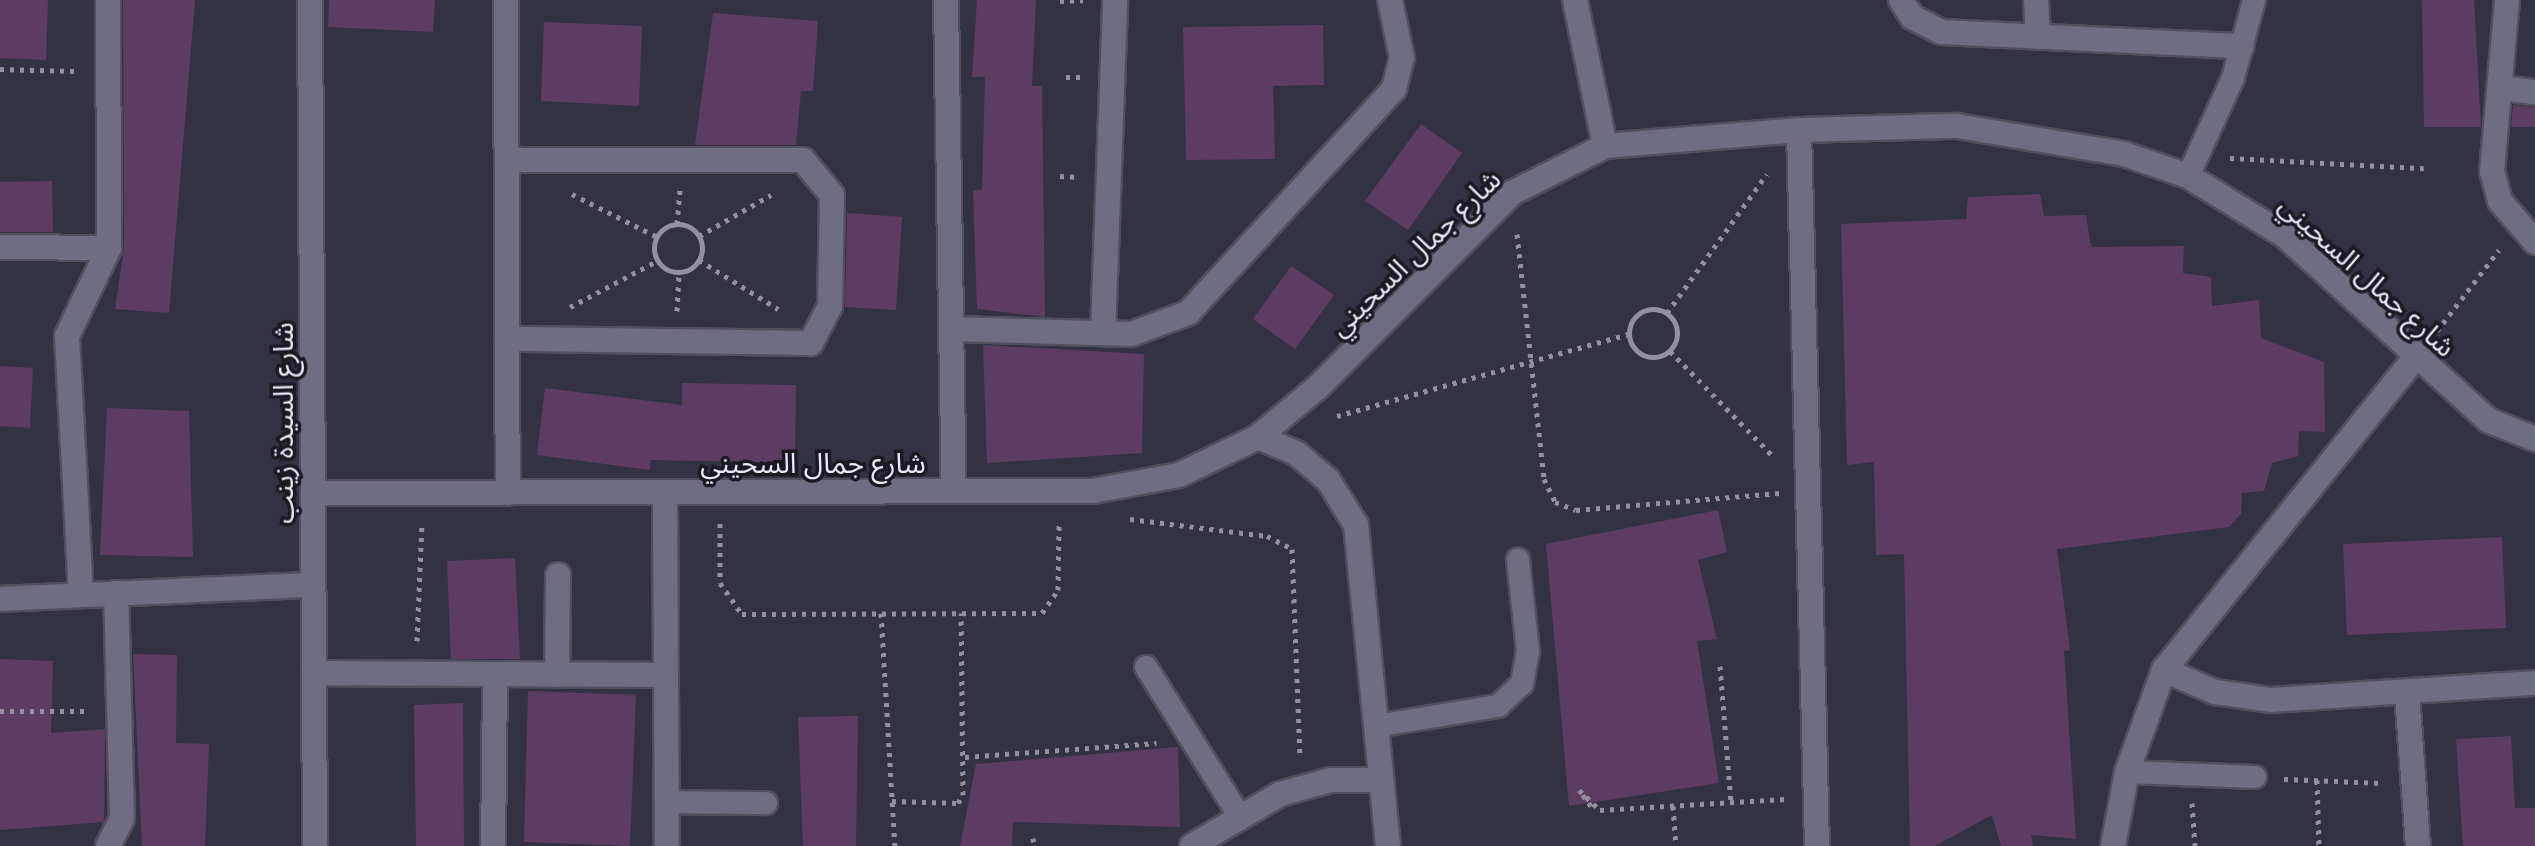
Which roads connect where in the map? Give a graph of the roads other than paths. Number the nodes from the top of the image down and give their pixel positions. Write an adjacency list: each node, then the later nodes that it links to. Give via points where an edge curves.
1 (108, 0): 22 (street)
2 (310, 0): 31 (street, شارع السيدة زينب)
3 (506, 0): 18 (street)
4 (946, 0): 23 (street)
5 (1115, 0): 24 (street)
6 (1390, 0): 24 (street, via 1402,58 1385,101 1188,313 1161,328)
7 (1575, 0): 17 (street)
8 (1901, 0): 12 (street, via 1912,17 1941,32)
9 (2036, 0): 12 (street)
10 (2254, 0): 13 (lane)
11 (2507, 0): 14 (street)
12 (2038, 37): 13 (street)
13 (2242, 46): 19 (lane)
14 (2500, 88): 15 (street); 20 (street, via 2492,171)
15 (2535, 92)
16 (1799, 130): 17 (street, شارع جمال السحيني); 19 (street, شارع جمال السحيني, via 1957,126); 60 (street)
17 (1605, 146): 27 (street, شارع جمال السحيني, via 1512,193)
18 (507, 160): 25 (street); 25 (street, via 803,160 816,169 832,195 830,306 820,336 801,346)
19 (2193, 167): 26 (street, شارع جمال السحيني, via 2284,235)
20 (2526, 234)
21 (0, 247): 22 (street)
22 (109, 248): 37 (street, via 67,336)
23 (951, 329): 24 (street); 29 (street)
24 (1103, 333)
25 (507, 339): 32 (street)
26 (2415, 358): 28 (street, شارع جمال السحيني, via 2488,420); 40 (street)
27 (1258, 437): 29 (street, شارع جمال السحيني, via 1179,475 1093,491); 47 (street, via 1296,453 1328,480 1356,525)
28 (2535, 439)
29 (954, 491): 30 (street, شارع جمال السحيني)
30 (665, 492): 32 (street, شارع جمال السحيني); 44 (street)
31 (313, 493): 32 (street, شارع جمال السحيني); 35 (street, شارع السيدة زينب)
32 (508, 493)
33 (1518, 560): 47 (lane, via 1528,651 1522,684 1498,706)
34 (558, 575): 43 (street)
35 (313, 585): 36 (street); 41 (street, شارع السيدة زينب)
36 (116, 593): 37 (street); 54 (street, via 122,819)
37 (81, 595): 38 (street)
38 (0, 599)
39 (1146, 667): 53 (lane)
40 (2164, 670): 46 (street, via 2215,692 2271,700); 48 (street)
41 (314, 673): 42 (street); 55 (street, شارع السيدة زينب)
42 (495, 674): 43 (street); 56 (street)
43 (557, 675): 44 (street)
44 (666, 675): 51 (street)
45 (2535, 683): 46 (street)
46 (2407, 693): 62 (street)
47 (1376, 726): 50 (street)
48 (2127, 772): 49 (lane); 61 (street)
49 (2255, 777)
50 (1381, 780): 53 (street, via 1331,780 1280,794); 59 (street)
51 (667, 802): 52 (lane); 57 (street)
52 (766, 803)
53 (1240, 817): 58 (street)
54 (108, 846)
55 (315, 846)
56 (493, 846)
57 (667, 846)
58 (1192, 846)
59 (1388, 846)
60 (1817, 846)
61 (2113, 846)
62 (2418, 846)

